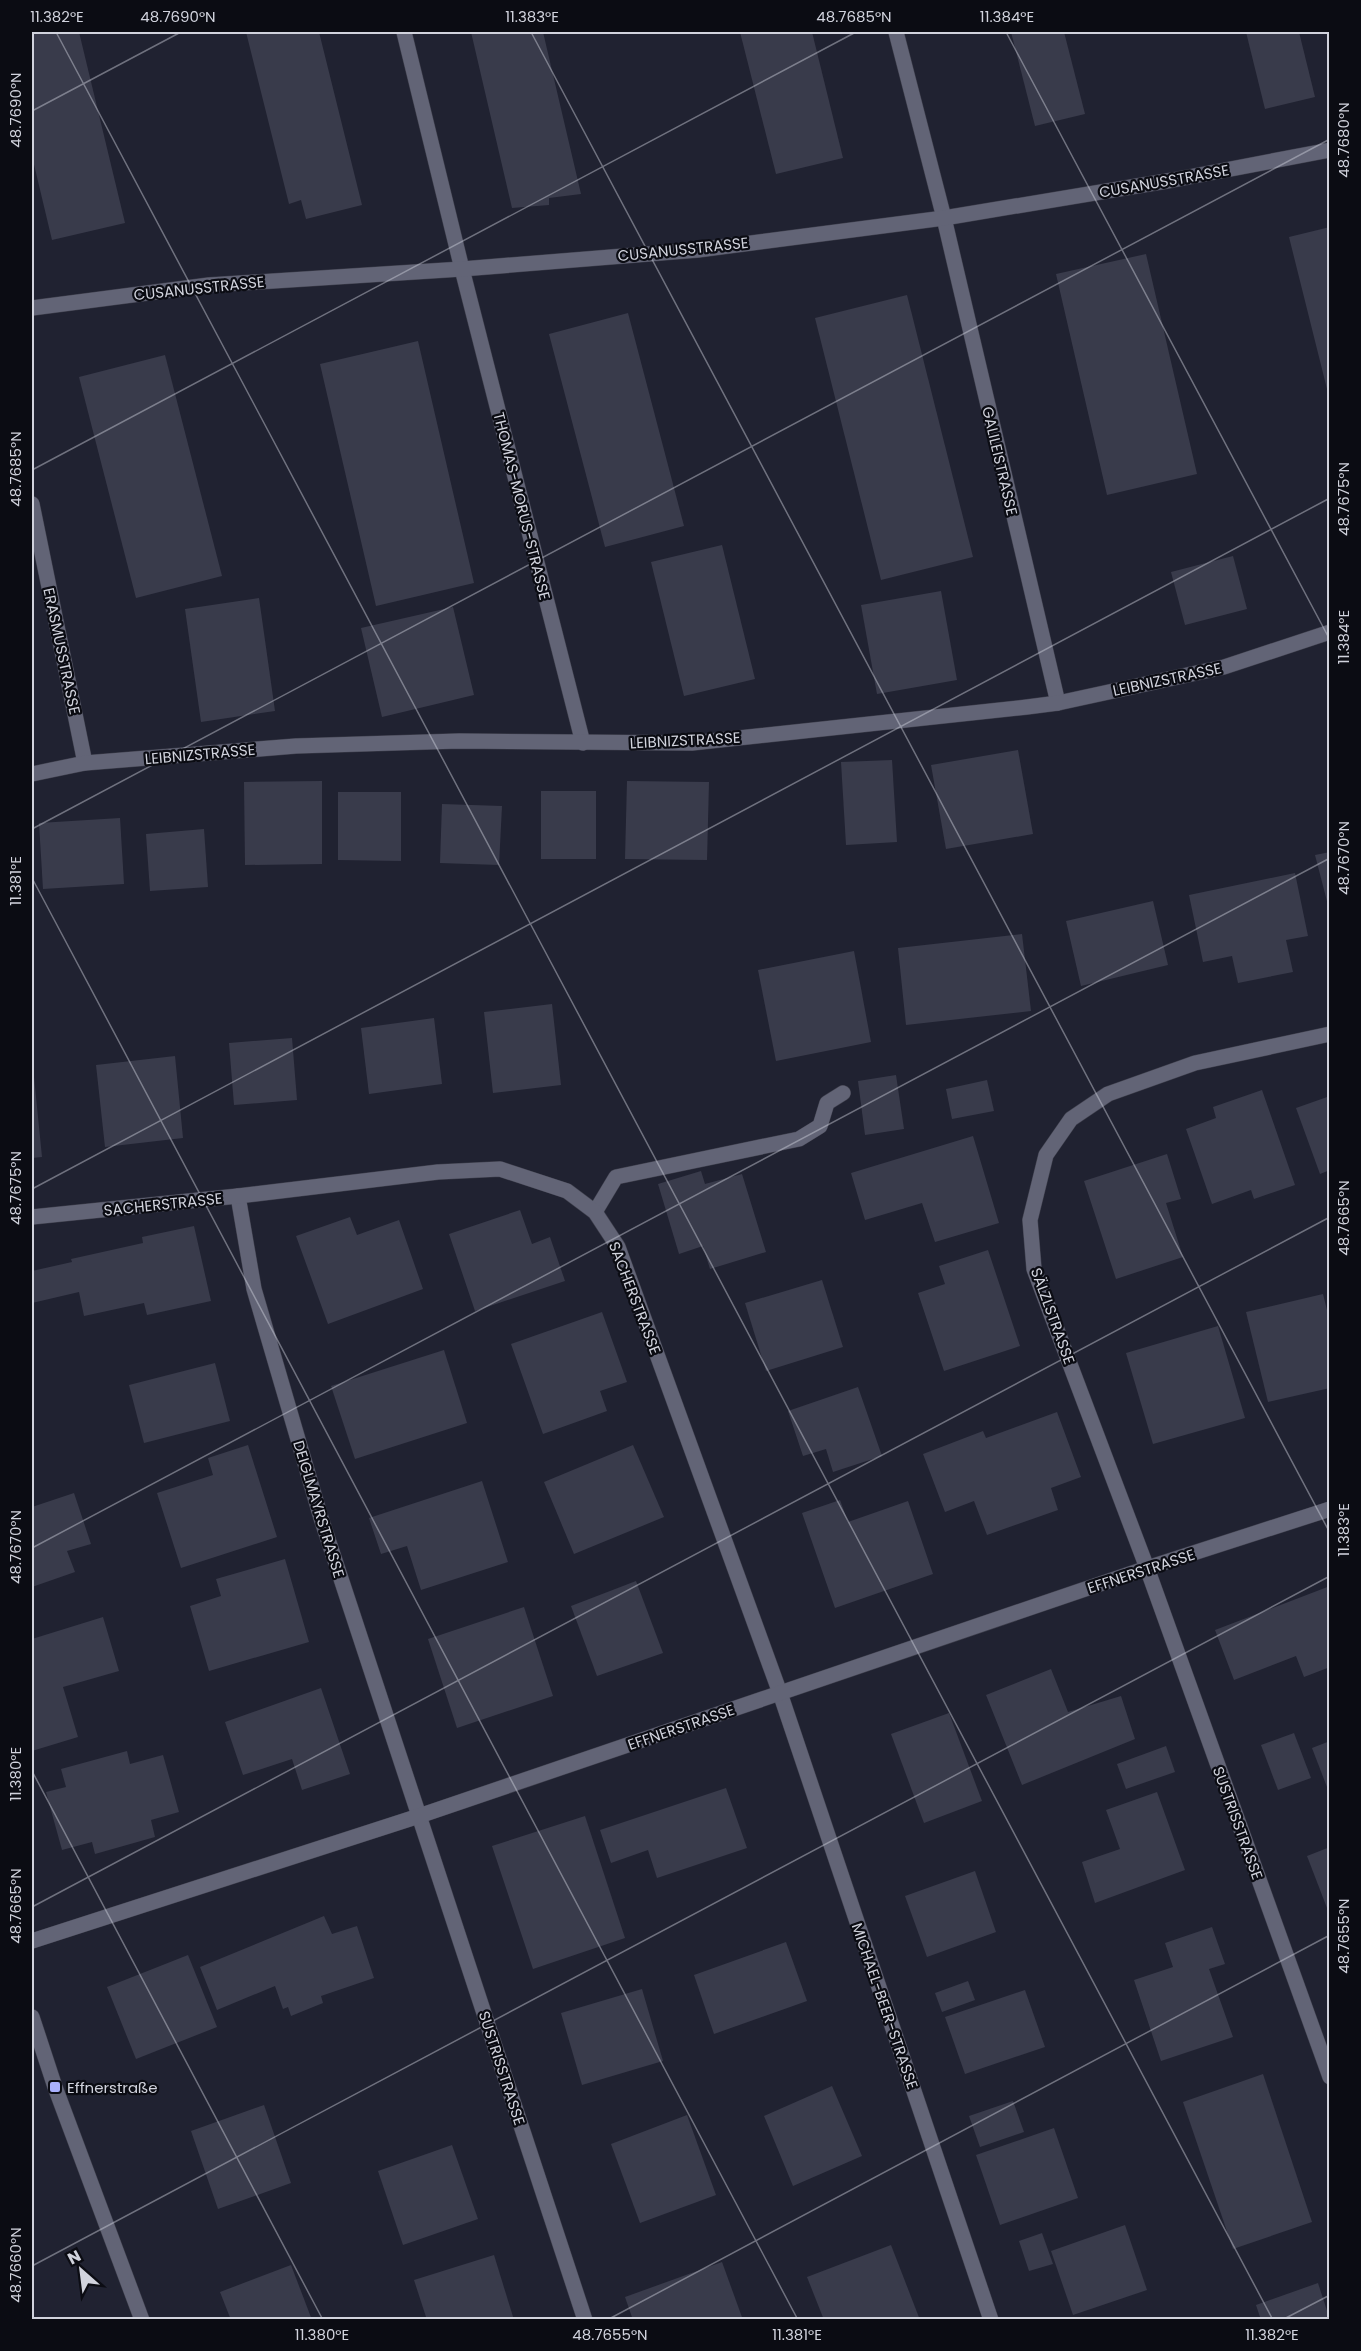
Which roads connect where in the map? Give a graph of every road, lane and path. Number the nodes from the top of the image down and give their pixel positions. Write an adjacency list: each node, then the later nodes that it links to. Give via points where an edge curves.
1 (404, 32): 5 (street, THOMAS-MORUS-STRASSE)
2 (896, 32): 4 (street, GALILEISTRASSE)
3 (1329, 150): 4 (street, CUSANUSSTRASSE)
4 (944, 218): 5 (street, CUSANUSSTRASSE, via 698,250); 9 (street, GALILEISTRASSE)
5 (462, 269): 6 (street, CUSANUSSTRASSE, via 209,285); 10 (street, THOMAS-MORUS-STRASSE)
6 (32, 308)
7 (32, 504): 11 (street, ERASMUSSTRASSE)
8 (1329, 633): 9 (street, LEIBNIZSTRASSE, via 1224,667)
9 (1058, 703): 10 (street, LEIBNIZSTRASSE, via 692,743)
10 (582, 742): 11 (street, LEIBNIZSTRASSE, via 297,746)
11 (85, 763): 12 (street, LEIBNIZSTRASSE)
12 (32, 774)
13 (1329, 1034): 19 (street, SÄLZLSTRASSE, via 1195,1063 1108,1094 1071,1119 1046,1155 1029,1220 1034,1269)
14 (843, 1093): 16 (street, via 827,1103 820,1126 799,1139 616,1177)
15 (238, 1196): 16 (street, SACHERSTRASSE, via 438,1172 500,1169 567,1191); 17 (street, SACHERSTRASSE); 21 (street, DEIGLMAYRSTRASSE, via 254,1289 290,1415)
16 (595, 1212): 20 (street, SACHERSTRASSE, via 618,1247)
17 (32, 1217)
18 (1329, 1509): 19 (street, EFFNERSTRASSE)
19 (1147, 1568): 20 (street, EFFNERSTRASSE); 24 (street, SUSTRISSTRASSE)
20 (780, 1693): 21 (street, EFFNERSTRASSE); 27 (street, MICHAEL-BEER-STRASSE)
21 (419, 1816): 22 (street, EFFNERSTRASSE); 26 (street, SUSTRISSTRASSE)
22 (32, 1941)
23 (32, 2017): 25 (street)
24 (1329, 2077)
25 (142, 2319)
26 (585, 2319)
27 (991, 2319)

